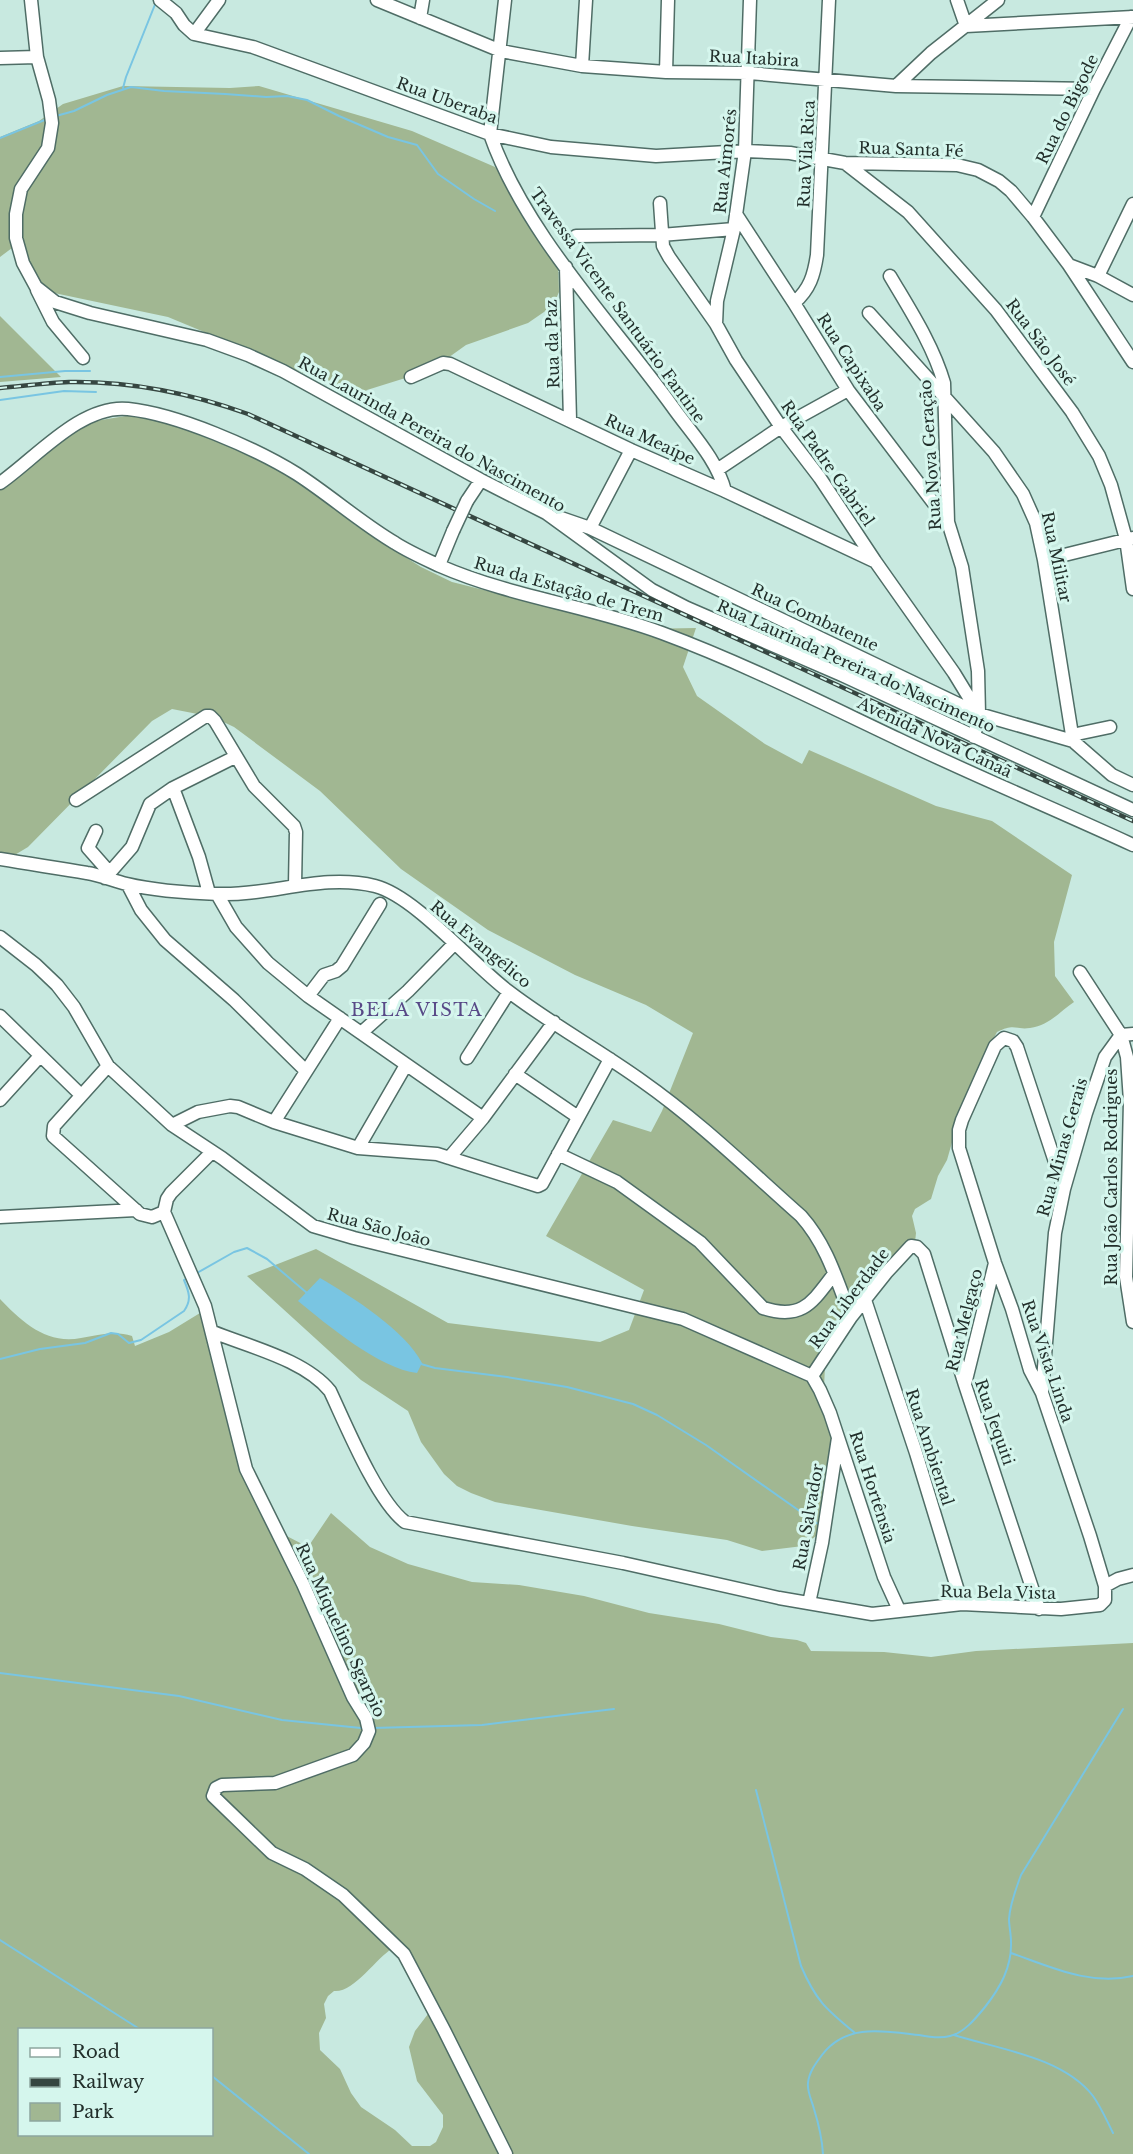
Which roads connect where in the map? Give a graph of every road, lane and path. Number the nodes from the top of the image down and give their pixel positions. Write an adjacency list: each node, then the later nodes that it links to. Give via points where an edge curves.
1 (31, 0): 18 (street, Rua Laurinda Pereira do Nascimento)
2 (160, 0): 16 (street)
3 (219, 0): 16 (street)
4 (377, 0): 14 (street, Rua Itabira)
5 (423, 0): 14 (street)
6 (505, 0): 17 (street)
7 (586, 0): 20 (street)
8 (668, 0): 21 (street)
9 (750, 0): 22 (street, Rua Aimorés)
10 (829, 0): 23 (street, Rua Vila Rica)
11 (957, 0): 15 (street)
12 (998, 0): 15 (street)
13 (1132, 17): 15 (street); 25 (street, Rua do Bigode)
14 (420, 18): 17 (street, Rua Itabira)
15 (966, 26): 24 (street)
16 (194, 34): 26 (street, Rua Uberaba, via 253,47)
17 (501, 51): 20 (street, Rua Itabira); 26 (street)
18 (37, 57): 19 (street); 41 (street, Rua Laurinda Pereira do Nascimento, via 49,100 51,137 21,189 16,214 18,246)
19 (0, 58)
20 (582, 66): 21 (street, Rua Itabira)
21 (666, 72): 22 (street, Rua Itabira)
22 (749, 73): 23 (street, Rua Itabira); 27 (street, Rua Aimorés)
23 (826, 79): 24 (street, Rua Itabira); 28 (street, Rua Vila Rica)
24 (896, 86): 25 (street, Rua Itabira)
25 (1094, 89): 33 (street, Rua do Bigode)
26 (490, 134): 27 (street, Rua Uberaba, via 551,147 656,156); 38 (street, Travessa Vicente Santuário Fantine, via 517,194)
27 (745, 151): 28 (street, Rua Santa Fé); 32 (street, Rua Aimorés)
28 (822, 158): 29 (street, Rua Santa Fé); 43 (street, Rua Vila Rica, via 813,278)
29 (845, 163): 33 (street, Rua Santa Fé, via 968,167 999,180); 61 (street, Rua São José, via 908,212 996,310 1088,436)
30 (660, 203): 35 (street, Rua Padre Gabriel)
31 (1133, 204): 40 (street)
32 (736, 214): 34 (street, Rua Aimorés); 43 (street, Rua Capixaba)
33 (1033, 217): 37 (street, Rua Santa Fé)
34 (734, 229): 35 (street); 45 (street, Rua Aimorés, via 717,301)
35 (661, 235): 36 (street); 45 (street, Rua Padre Gabriel, via 669,257)
36 (576, 236)
37 (1069, 265): 40 (street); 47 (street, Rua Santa Fé)
38 (566, 267): 51 (street, Rua da Paz); 54 (street, Travessa Vicente Santuário Fantine)
39 (890, 276): 50 (street, Rua Nova Geração, via 939,366)
40 (1098, 276): 42 (street)
41 (36, 287): 46 (street, via 53,322); 55 (street, Rua Laurinda Pereira do Nascimento, via 55,302 72,308 207,340 248,355)
42 (1133, 295)
43 (794, 303): 49 (street, Rua Capixaba)
44 (869, 313): 50 (street, Rua Militar)
45 (716, 324): 52 (street, Rua Padre Gabriel)
46 (83, 358)
47 (1133, 362)
48 (411, 377): 51 (street, Rua Meaípe, via 443,363 450,364)
49 (848, 390): 52 (street); 59 (street, Rua Capixaba)
50 (945, 399): 59 (street, Rua Nova Geração); 62 (street, Rua Militar, via 994,452 1023,494 1036,523)
51 (570, 420): 53 (street, Rua Meaípe)
52 (781, 427): 54 (street); 63 (street, Rua Padre Gabriel)
53 (631, 450): 57 (street, Rua Meaípe); 60 (street)
54 (717, 470): 57 (street, Travessa Vicente Santuário Fantine)
55 (481, 480): 58 (street, Rua Laurinda Pereira do Nascimento); 64 (street, bridge, via 467,501)
56 (0, 483): 64 (street, Rua da Estação de Trem, via 78,422 129,409 174,419 271,459 396,544)
57 (725, 491): 63 (street, Rua Meaípe)
58 (546, 513): 60 (street, Rua Combatente); 69 (street, Rua Laurinda Pereira do Nascimento, via 652,590)
59 (948, 522): 67 (street, Rua Nova Geração, via 962,567 978,671)
60 (590, 528): 67 (street, Rua Combatente)
61 (1130, 538): 62 (street); 65 (street, Rua São José)
62 (1044, 560): 70 (street, Rua Militar)
63 (875, 561): 67 (street, Rua Padre Gabriel)
64 (439, 565): 66 (street, Rua da Estação de Trem, via 483,583 628,621)
65 (1133, 589)
66 (723, 658): 79 (street, Avenida Nova Canaã)
67 (979, 714): 69 (street); 70 (street, Rua Combatente)
68 (1110, 727): 70 (street)
69 (974, 737): 75 (street, Rua Laurinda Pereira do Nascimento)
70 (1073, 738): 72 (street)
71 (235, 756): 73 (street); 76 (street, via 213,717 206,716); 83 (street, via 261,795 294,826)
72 (1122, 780): 74 (street); 75 (street)
73 (173, 788): 81 (street, via 150,804 132,847); 84 (street)
74 (1133, 792)
75 (1103, 796): 77 (street, Rua Laurinda Pereira do Nascimento)
76 (76, 800)
77 (1133, 810)
78 (96, 831): 81 (street, via 88,848)
79 (1133, 845)
80 (0, 859): 81 (street, Rua Evangélico)
81 (107, 875): 82 (street, Rua Evangélico)
82 (128, 885): 84 (street, Rua Evangélico); 101 (street, via 141,910 165,940)
83 (295, 885): 84 (street, Rua Evangélico, via 251,894); 87 (street, Rua Evangélico, via 353,882 391,891)
84 (213, 893): 90 (street, via 248,942)
85 (380, 904): 90 (street, via 342,966 324,975)
86 (0, 937): 100 (street, Rua São João, via 57,985)
87 (454, 944): 89 (street, Rua Evangélico); 94 (street)
88 (1080, 972): 95 (street, Rua João Carlos Rodrigues)
89 (509, 992): 93 (street, Rua Evangélico); 97 (street)
90 (308, 996): 92 (street)
91 (0, 1016): 96 (street)
92 (340, 1018): 94 (street); 101 (street)
93 (554, 1022): 98 (street, Rua Evangélico); 102 (street)
94 (361, 1033): 99 (street)
95 (1127, 1035): 113 (street, Rua Minas Gerais, via 1105,1058); 122 (street, Rua João Carlos Rodrigues, via 1130,1078 1125,1277)
96 (40, 1056): 103 (street); 104 (street)
97 (467, 1058)
98 (610, 1059): 105 (street); 119 (street, Rua Evangélico, via 702,1128 801,1216 821,1243)
99 (406, 1065): 106 (street); 109 (street)
100 (108, 1066): 103 (street); 108 (street, Rua São João)
101 (306, 1071): 107 (street)
102 (515, 1074): 105 (street); 106 (street)
103 (81, 1095): 114 (street, via 54,1126 53,1136)
104 (0, 1100)
105 (578, 1117): 111 (street)
106 (483, 1118): 112 (street)
107 (274, 1122): 108 (street, via 230,1106 198,1112); 109 (street)
108 (172, 1125): 110 (street, Rua São João)
109 (358, 1148): 112 (street)
110 (212, 1152): 115 (street, via 171,1192); 124 (street, Rua São João, via 323,1230 683,1319)
111 (558, 1154): 112 (street, via 542,1184 534,1185); 119 (street, via 617,1182 700,1242 763,1308 805,1308)
112 (449, 1158)
113 (1064, 1189): 118 (street, Rua Vista Linda, via 1017,1047 1004,1038 995,1047 959,1130 959,1148); 126 (street, Rua Minas Gerais, via 1055,1233)
114 (136, 1210): 115 (street, via 152,1217); 116 (street)
115 (164, 1212): 123 (street, Rua Miquelino Sgarpio, via 206,1306)
116 (0, 1217)
117 (917, 1247): 120 (street, Rua Liberdade, via 908,1249); 125 (street, Rua Jequiti, via 924,1254)
118 (996, 1263): 125 (street, Rua Melgaço); 126 (street, Rua Vista Linda, via 1030,1370)
119 (834, 1274): 121 (street, Rua Evangélico)
120 (865, 1300): 121 (street, Rua Liberdade); 131 (street, Rua Ambiental)
121 (851, 1317): 124 (street, Rua Liberdade)
122 (1133, 1322)
123 (213, 1332): 130 (street, via 301,1367 323,1383 389,1507 405,1522); 134 (street, Rua Miquelino Sgarpio, via 246,1469 369,1731 353,1755 275,1783 222,1785 213,1796 263,1846 343,1895 404,1954)
124 (812, 1376): 127 (street, Rua Hortênsia)
125 (965, 1385): 132 (street, Rua Jequiti)
126 (1042, 1393): 129 (street, Rua Vista Linda)
127 (839, 1436): 130 (street, Rua Salvador); 133 (street, Rua Hortênsia)
128 (1133, 1575): 129 (street)
129 (1105, 1586): 132 (street, Rua Bela Vista, via 1105,1599 1100,1605)
130 (809, 1603): 133 (street, Rua Bela Vista, via 872,1614)
131 (962, 1604): 132 (street, Rua Bela Vista); 133 (street, Rua Bela Vista)
132 (1040, 1609)
133 (898, 1610)
134 (506, 2154)

